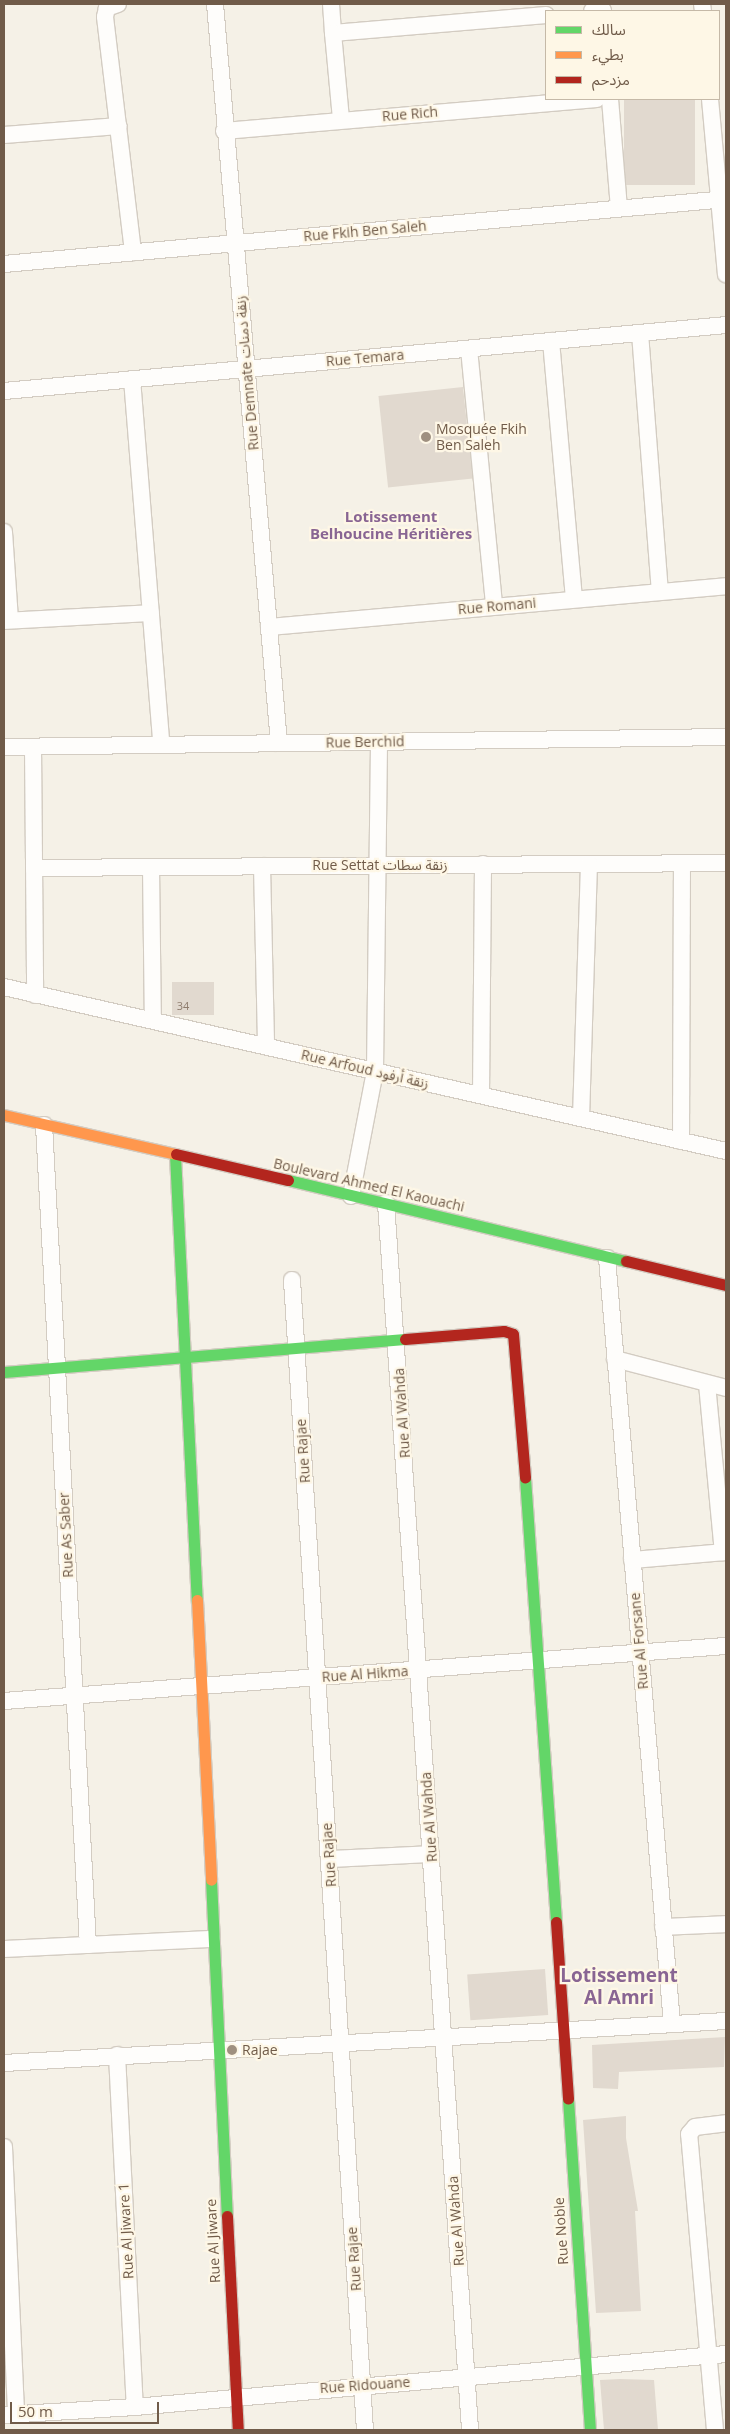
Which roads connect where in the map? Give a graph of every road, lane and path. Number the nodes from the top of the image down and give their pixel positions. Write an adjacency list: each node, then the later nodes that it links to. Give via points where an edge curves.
1 (118, 4): 10 (street, via 107,8 106,17)
2 (215, 4): 11 (street, Rue Demnate زنقة دمنات)
3 (331, 4): 5 (street)
4 (545, 15): 5 (street)
5 (333, 33): 9 (street)
6 (585, 100): 9 (street, Rue Rich)
7 (610, 100): 14 (street)
8 (710, 100): 13 (street)
9 (341, 120): 11 (street, Rue Rich)
10 (118, 126): 12 (street); 16 (street)
11 (224, 131): 15 (street, Rue Demnate زنقة دمنات)
12 (4, 135)
13 (723, 199): 14 (street, Rue Fkih Ben Saleh); 18 (street)
14 (619, 208): 15 (street, Rue Fkih Ben Saleh)
15 (236, 243): 16 (street, Rue Fkih Ben Saleh); 23 (street, Rue Demnate زنقة دمنات)
16 (133, 252): 17 (street, Rue Fkih Ben Saleh)
17 (4, 264)
18 (726, 274)
19 (726, 325): 20 (street, Rue Temara)
20 (640, 334): 21 (street, Rue Temara); 28 (street)
21 (551, 341): 22 (street, Rue Temara); 29 (street)
22 (469, 349): 23 (street, Rue Temara); 30 (street)
23 (246, 369): 24 (street, Rue Temara); 33 (street, Rue Demnate زنقة دمنات)
24 (132, 379): 25 (street, Rue Temara); 31 (street)
25 (4, 391)
26 (4, 532): 32 (street)
27 (726, 586): 28 (street, Rue Romani)
28 (660, 591): 29 (street, Rue Romani)
29 (574, 599): 30 (street, Rue Romani)
30 (494, 606): 33 (street, Rue Romani)
31 (151, 614): 32 (street); 36 (street)
32 (7, 621)
33 (269, 627): 37 (street, Rue Demnate زنقة دمنات)
34 (726, 737): 35 (street, Rue Berchid)
35 (379, 742): 37 (street, Rue Berchid); 45 (street)
36 (161, 743): 37 (street, Rue Berchid); 39 (street, Rue Berchid)
37 (278, 743)
38 (4, 747): 39 (street, Rue Berchid)
39 (33, 747): 47 (street)
40 (682, 863): 41 (street, Rue Settat زنقة سطات); 43 (street, Rue Settat زنقة سطات); 57 (street)
41 (726, 863)
42 (484, 864): 43 (street, Rue Settat زنقة سطات); 45 (street, Rue Settat زنقة سطات); 53 (street)
43 (588, 864): 55 (street)
44 (262, 866): 45 (street, Rue Settat زنقة سطات); 46 (street, Rue Settat زنقة سطات); 51 (street)
45 (380, 866): 52 (street)
46 (151, 867): 47 (street, Rue Settat زنقة سطات); 50 (street)
47 (34, 868): 49 (street)
48 (4, 987): 49 (street, Rue Arfoud زنقة أرفود)
49 (35, 995): 50 (street, Rue Arfoud زنقة أرفود)
50 (153, 1020): 51 (street, Rue Arfoud زنقة أرفود)
51 (266, 1046): 52 (street, Rue Arfoud زنقة أرفود)
52 (375, 1071): 53 (street, Rue Arfoud زنقة أرفود); 60 (street)
53 (481, 1095): 55 (street, Rue Arfoud زنقة أرفود)
54 (4, 1115): 56 (street, Boulevard Ahmed El Kaouachi)
55 (581, 1118): 57 (street, Rue Arfoud زنقة أرفود)
56 (44, 1125): 59 (street, Boulevard Ahmed El Kaouachi); 69 (street, Rue As Saber)
57 (681, 1141): 58 (street, Rue Arfoud زنقة أرفود)
58 (726, 1152)
59 (175, 1155): 60 (street, Boulevard Ahmed El Kaouachi); 67 (street, Rue Al Jiware)
60 (351, 1196): 61 (street, Boulevard Ahmed El Kaouachi)
61 (386, 1203): 62 (street, Boulevard Ahmed El Kaouachi); 65 (street, Rue Al Wahda)
62 (607, 1258): 64 (street, Boulevard Ahmed El Kaouachi); 68 (street, Rue Al Forsane)
63 (292, 1280): 66 (street, Rue Rajae)
64 (726, 1285)
65 (397, 1340): 66 (street); 77 (street, Rue Noble, via 504,1331 513,1334); 78 (street, Rue Al Wahda)
66 (297, 1348): 67 (street); 79 (street, Rue Rajae)
67 (183, 1357): 69 (street); 80 (street, Rue Al Jiware)
68 (616, 1359): 71 (street); 74 (street, Rue Al Forsane)
69 (58, 1367): 70 (street); 81 (street, Rue As Saber)
70 (4, 1372)
71 (707, 1384): 72 (street); 73 (street)
72 (726, 1388)
73 (725, 1552): 74 (street)
74 (632, 1560): 76 (street, Rue Al Forsane)
75 (726, 1646): 76 (street, Rue Al Hikma)
76 (640, 1653): 77 (street, Rue Al Hikma); 86 (street, Rue Al Forsane)
77 (536, 1661): 78 (street, Rue Al Hikma); 92 (street, Rue Noble)
78 (419, 1670): 79 (street, Rue Al Hikma); 83 (street, Rue Al Wahda)
79 (318, 1677): 80 (street, Rue Al Hikma); 84 (street, Rue Rajae)
80 (201, 1686): 81 (street, Rue Al Hikma); 87 (street, Rue Al Jiware)
81 (75, 1696): 82 (street, Rue Al Hikma); 88 (street, Rue As Saber)
82 (4, 1701)
83 (432, 1854): 84 (street); 93 (street, Rue Al Wahda)
84 (329, 1859): 94 (street, Rue Rajae)
85 (726, 1924): 86 (street)
86 (663, 1928): 91 (street, Rue Al Forsane)
87 (212, 1939): 88 (street); 95 (street, Rue Al Jiware)
88 (88, 1945): 89 (street)
89 (4, 1949)
90 (726, 2021): 91 (street)
91 (672, 2024): 92 (street)
92 (563, 2030): 93 (street); 102 (street, Rue Noble)
93 (444, 2036): 94 (street); 103 (street, Rue Al Wahda)
94 (340, 2044): 95 (street); 104 (street, Rue Rajae)
95 (218, 2050): 96 (street); 105 (street, Rue Al Jiware)
96 (117, 2055): 97 (street); 106 (street, Rue Al Jiware 1)
97 (4, 2062)
98 (726, 2123): 101 (street, via 695,2127 689,2134)
99 (4, 2147): 107 (street)
100 (726, 2354): 101 (street, Rue Ridouane)
101 (708, 2357): 102 (street, Rue Ridouane); 112 (street)
102 (585, 2369): 103 (street, Rue Ridouane); 111 (street, Rue Noble)
103 (466, 2378): 104 (street, Rue Ridouane); 110 (street, Rue Al Wahda)
104 (362, 2385): 105 (street, Rue Ridouane); 109 (street, Rue Rajae)
105 (236, 2397): 106 (street, Rue Ridouane); 108 (street, Rue Al Jiware)
106 (135, 2407): 107 (street, Rue Ridouane)
107 (10, 2414)
108 (238, 2430)
109 (364, 2430)
110 (470, 2430)
111 (590, 2430)
112 (715, 2430)

